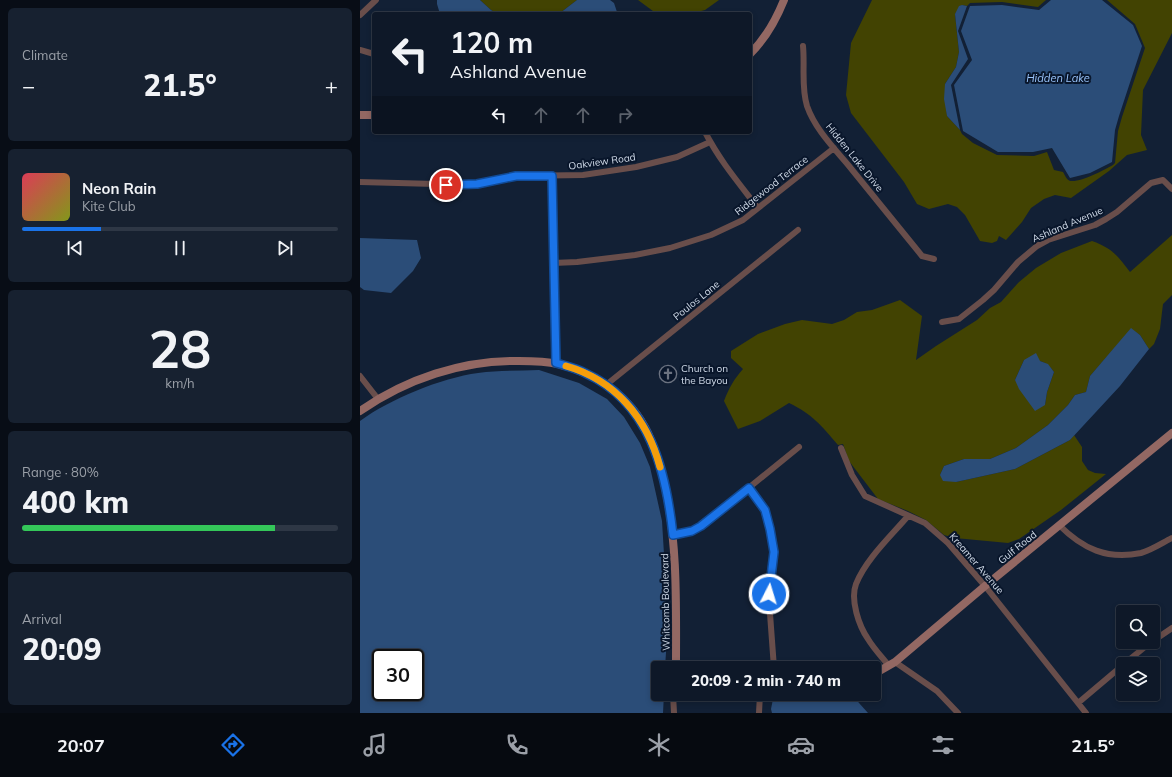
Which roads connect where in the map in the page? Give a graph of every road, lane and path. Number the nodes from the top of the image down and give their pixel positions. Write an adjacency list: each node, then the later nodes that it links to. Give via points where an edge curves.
1 (376, 0): 3 (street)
2 (784, 0): 6 (street, via 773,24)
3 (360, 15)
4 (803, 46): 12 (street, Hidden Lake Drive, via 807,106 814,122)
5 (360, 50): 7 (street)
6 (752, 51)
7 (372, 53)
8 (360, 115): 9 (street)
9 (372, 115)
10 (706, 134): 11 (street)
11 (710, 142): 13 (street, Oakview Road, via 677,157 636,167 583,175); 16 (street, via 721,161)
12 (834, 148): 16 (street, Ridgewood Terrace); 18 (street, Hidden Lake Drive, via 922,256)
13 (552, 176): 14 (street, Oakview Road, via 516,176 477,184 446,185); 19 (street)
14 (360, 182)
15 (1172, 189): 20 (street, Ashland Avenue, via 1163,180 1151,183 1109,217 1037,246 1018,262 983,300 959,319)
16 (758, 208): 19 (street, Ridgewood Terrace, via 736,224 711,236 670,248 597,260)
17 (798, 230): 23 (street, Poulos Lane)
18 (934, 259)
19 (553, 263): 21 (street)
20 (942, 322)
21 (556, 363): 23 (street, Whitcomb Boulevard, via 586,373); 24 (street, Whitcomb Boulevard, via 495,361 469,365 421,378)
22 (360, 376): 24 (street)
23 (606, 384): 32 (street, Whitcomb Boulevard, via 631,408 648,433 662,476)
24 (378, 399): 25 (street, Whitcomb Boulevard)
25 (360, 411)
26 (1172, 433): 31 (street, Gulf Road)
27 (799, 447): 29 (street)
28 (841, 448): 30 (street, Kreamer Avenue, via 852,475 865,496)
29 (749, 488): 32 (street, via 701,526 692,531); 40 (street, via 765,510 774,552 769,600)
30 (908, 516): 34 (street, Kreamer Avenue, via 925,523 938,534 957,552); 41 (street, via 870,559 856,583 855,591 858,619 868,640)
31 (1060, 525): 33 (street, via 1079,543 1104,554 1141,553); 34 (street, Gulf Road)
32 (673, 535): 39 (street, Whitcomb Boulevard)
33 (1172, 538)
34 (985, 586): 41 (street, Gulf Road); 46 (street, Kreamer Avenue)
35 (1172, 628): 36 (street)
36 (1160, 636)
37 (1143, 649): 38 (street)
38 (1133, 657)
39 (676, 661)
40 (773, 661)
41 (892, 664): 42 (street, Gulf Road); 49 (street, via 937,691)
42 (881, 670)
43 (1116, 672): 46 (street)
44 (673, 701): 47 (street)
45 (760, 701): 48 (street)
46 (1078, 703): 50 (street, Kreamer Avenue)
47 (674, 713)
48 (759, 713)
49 (958, 713)
50 (1086, 713)

